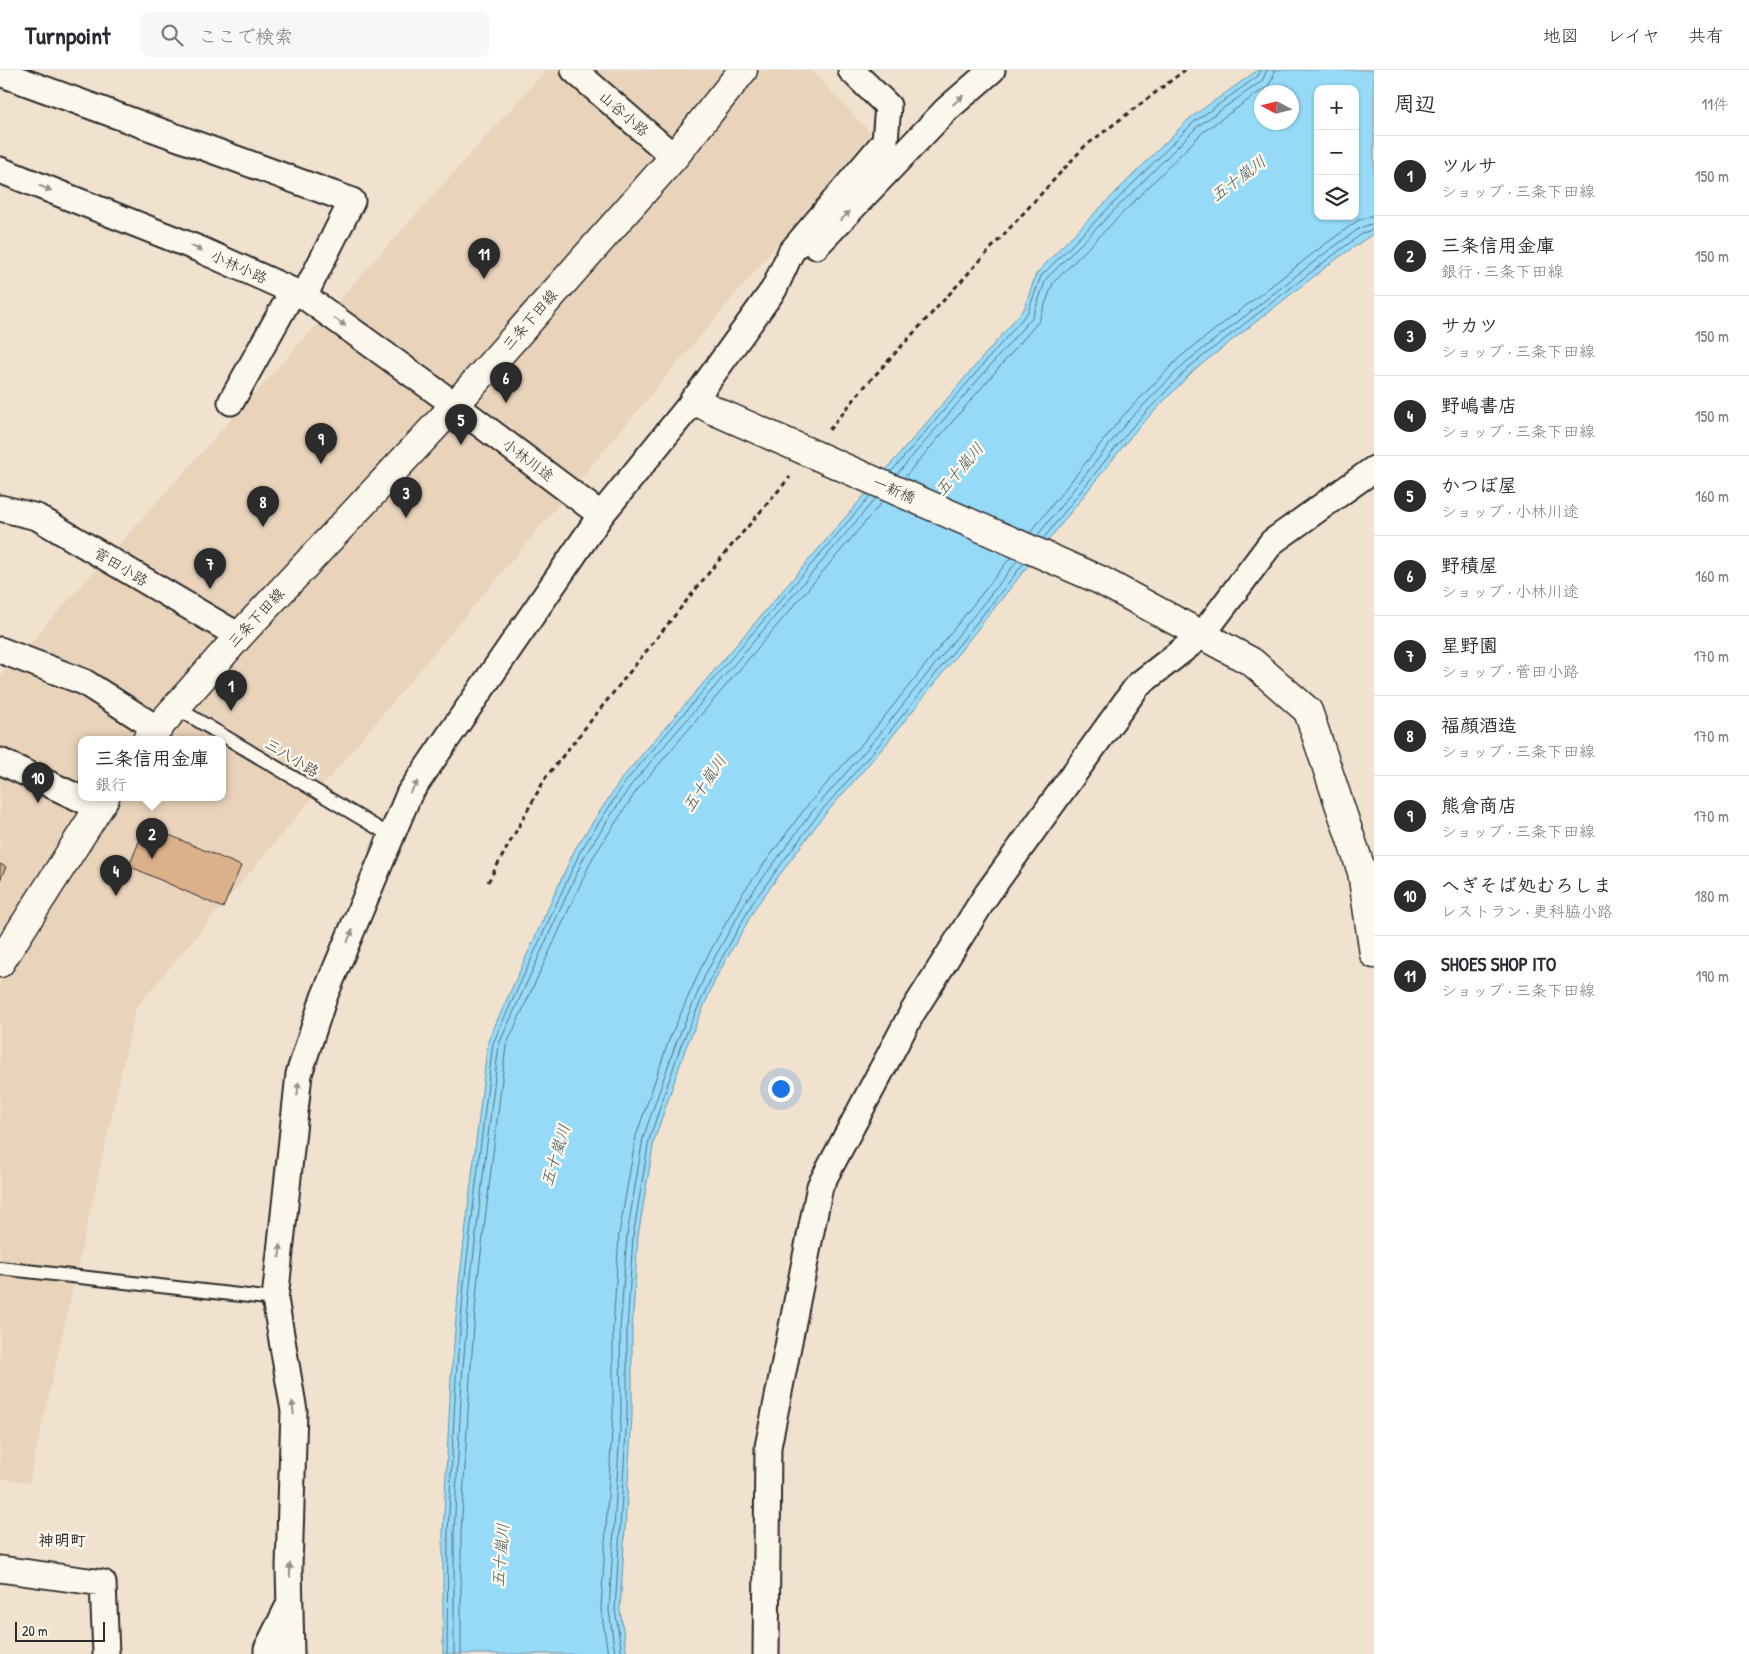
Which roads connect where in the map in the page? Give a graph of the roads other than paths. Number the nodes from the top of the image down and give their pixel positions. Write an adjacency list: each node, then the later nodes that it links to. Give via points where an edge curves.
1 (574, 70): 6 (street, 山谷小路)
2 (743, 70): 6 (main road, 三条下田線)
3 (851, 70): 8 (street, via 888,106 885,141 791,252)
4 (992, 70): 8 (street, one-way to 4, via 946,110)
5 (0, 73): 9 (street, via 352,201)
6 (674, 157): 11 (main road, 三条下田線)
7 (0, 170): 9 (street, 小林小路, one-way to 9, via 199,248)
8 (774, 290): 12 (street)
9 (298, 294): 10 (street); 11 (street, 小林小路, one-way to 11)
10 (230, 402)
11 (455, 405): 15 (street, 小林川途); 17 (main road, 三条下田線)
12 (704, 406): 15 (street); 16 (main road, 一新橋, bridge, via 1100,580)
13 (1374, 469): 16 (street, via 1272,542)
14 (0, 508): 17 (street, 菅田小路, via 37,517)
15 (601, 515): 26 (street, one-way to 15, via 409,794)
16 (1202, 635): 27 (main road, 一新橋, via 1252,662 1308,711 1362,872); 36 (street, via 1138,685 987,894 912,1013 820,1186 768,1447)
17 (239, 636): 19 (main road, 三条下田線)
18 (0, 650): 20 (street, via 84,682)
19 (177, 708): 20 (main road, 三条下田線); 21 (lane, 三八小路)
20 (152, 734)
21 (224, 736)
22 (226, 737): 26 (lane, 三八小路)
23 (0, 761): 24 (street)
24 (78, 792)
25 (102, 802): 28 (main road)
26 (391, 836): 30 (street, one-way to 26, via 300,1074 324,997)
27 (1374, 954)
28 (1, 958)
29 (0, 1268): 30 (lane)
30 (275, 1299): 32 (street, one-way to 30, via 294,1411)
31 (0, 1569): 33 (street, via 103,1583)
32 (290, 1603): 34 (street); 35 (street)
33 (106, 1654)
34 (267, 1654)
35 (291, 1654)
36 (766, 1654)

